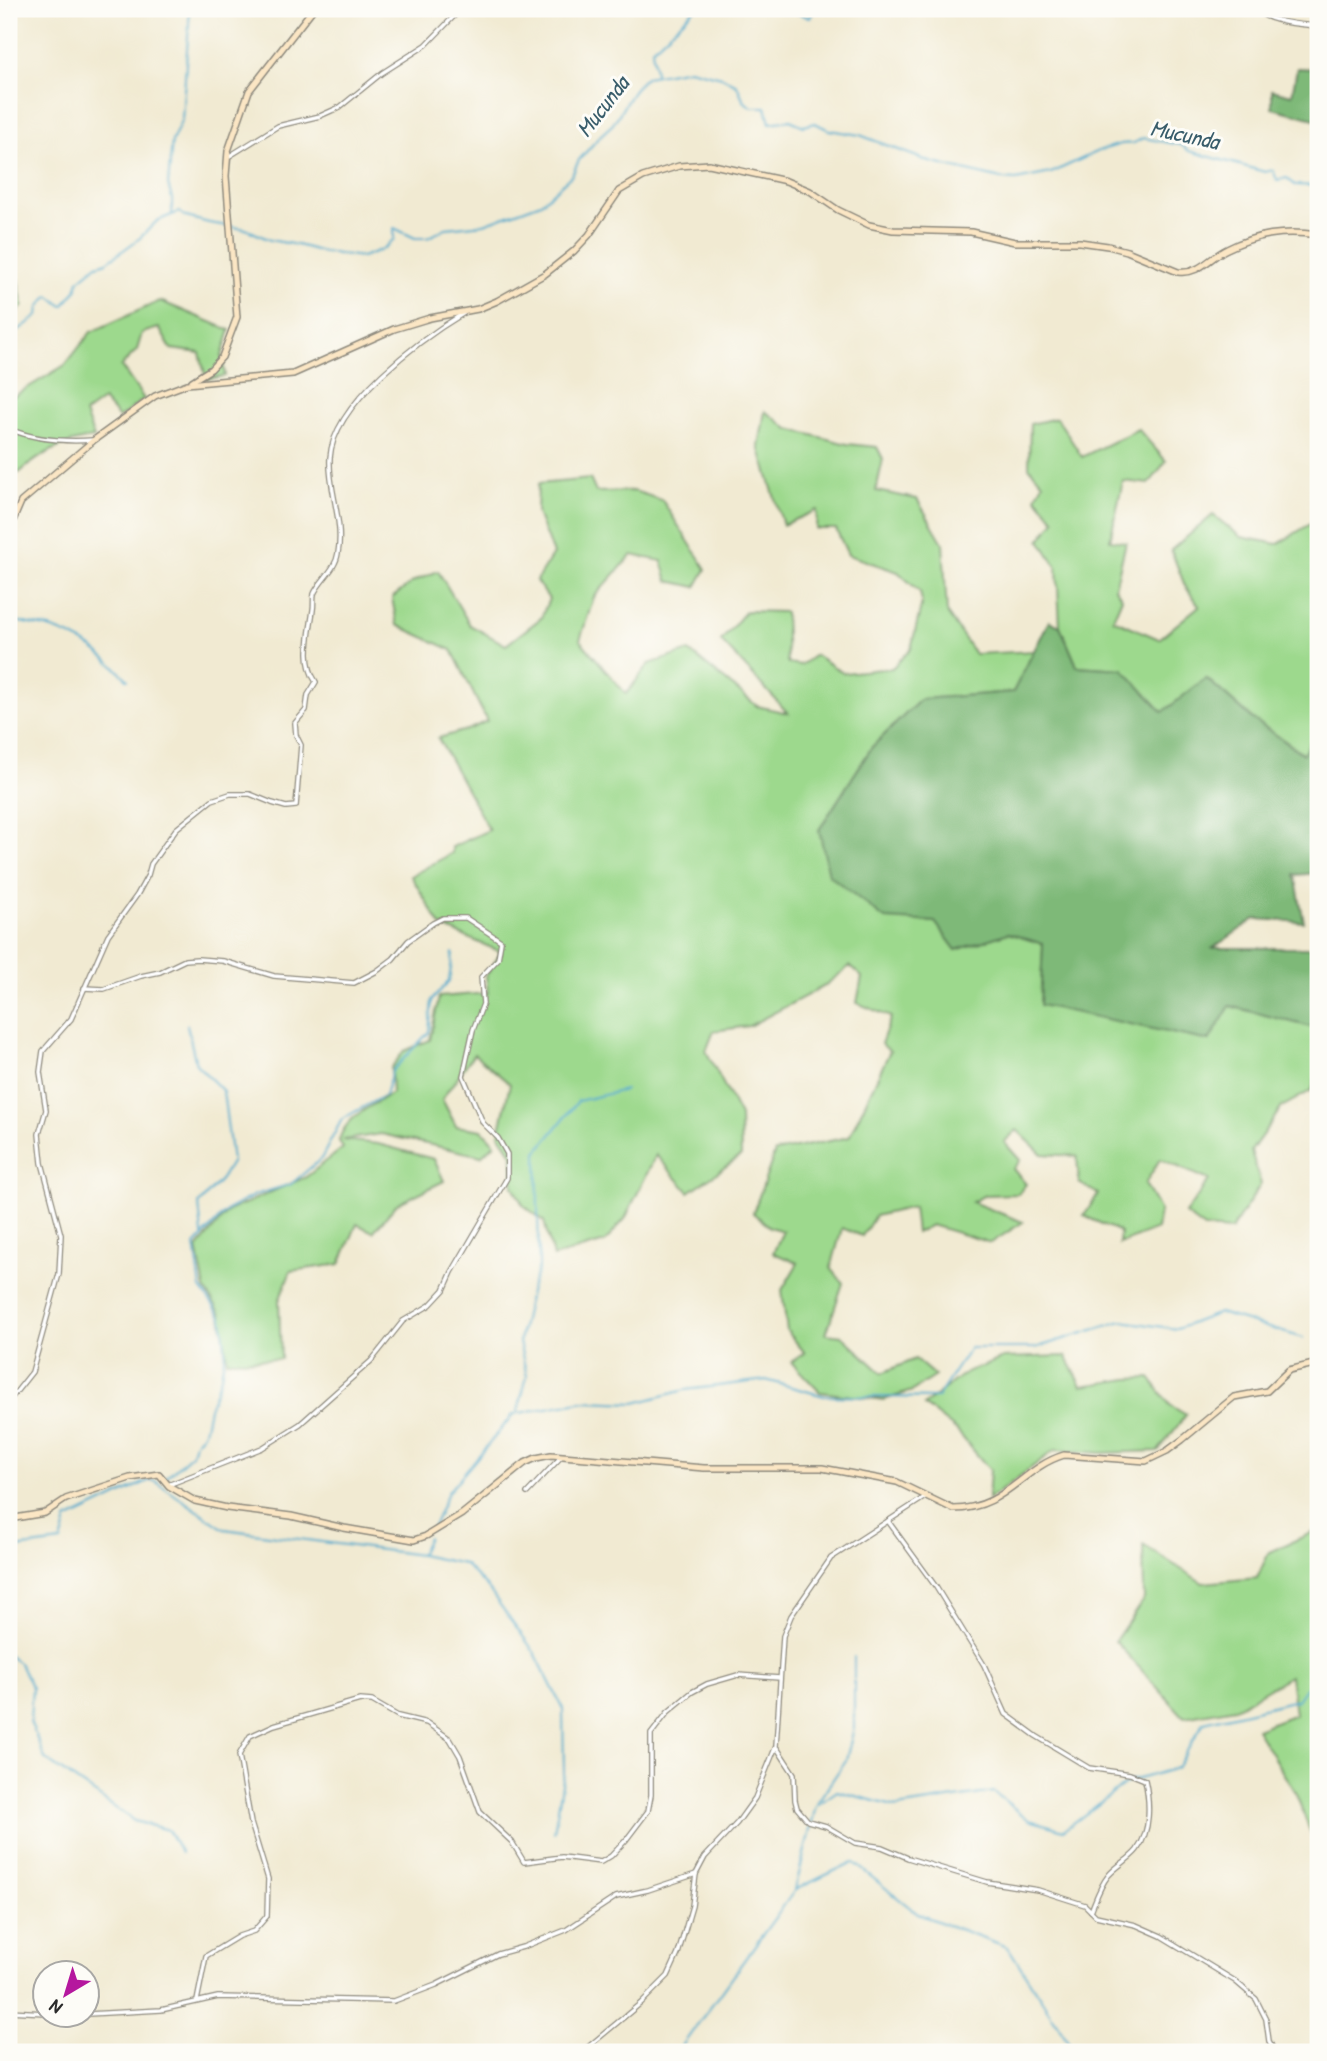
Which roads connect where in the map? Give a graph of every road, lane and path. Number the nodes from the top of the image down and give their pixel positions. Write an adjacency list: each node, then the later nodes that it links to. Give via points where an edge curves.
1 (313, 9): 5 (street, via 249,91)
2 (461, 9): 5 (street, via 426,45 340,107 278,125)
3 (1254, 9): 4 (street, via 1290,24)
4 (1318, 26)
5 (227, 158): 8 (street, via 237,317 222,357)
6 (1318, 234): 7 (street, via 1264,234 1224,250 1187,274 1108,246 1015,242 971,232 904,231 869,225 786,181 695,164 631,183 619,191 589,234 559,264 496,301)
7 (466, 312): 8 (street, via 394,329 293,374); 12 (street, via 387,370 346,414 332,444 338,554 313,597 308,661 316,682 306,710 295,723 302,745 296,806 250,794 230,794 212,800 189,817 151,864 108,935)
8 (187, 384): 10 (street, via 155,396)
9 (9, 429): 10 (street, via 50,440)
10 (94, 440): 11 (street, via 21,502)
11 (9, 530)
12 (84, 988): 14 (street, via 71,1019 41,1056 46,1110 39,1134 61,1235 59,1274 32,1372); 16 (street, via 104,989 198,959 223,961 274,976 354,982 377,971 443,918 466,918 501,941 498,959 481,977 483,1004 463,1076 483,1123 507,1154 506,1178 444,1290 430,1305 403,1321 371,1361 300,1424 262,1448)
13 (1318, 1363): 18 (street, via 1289,1370 1267,1391 1234,1397 1174,1445 1146,1461 1064,1455 1052,1458 982,1505 953,1509)
14 (9, 1401)
15 (564, 1455): 16 (street, via 544,1455 525,1463 462,1514 414,1540 195,1501); 17 (street); 18 (street, via 704,1468 822,1468 890,1480)
16 (168, 1484): 19 (street, via 159,1475 130,1478 66,1499 45,1513)
17 (527, 1493)
18 (925, 1497): 20 (street)
19 (9, 1518)
20 (888, 1521): 21 (street, via 831,1558 791,1616 783,1636); 24 (street, via 980,1658 1006,1714 1089,1768 1145,1780 1148,1821 1138,1849 1109,1875)
21 (780, 1678): 22 (street); 25 (street, via 738,1675 707,1684 668,1712 651,1734 648,1811 601,1862 562,1857 524,1862 512,1842 480,1812 450,1740 427,1723 398,1716 372,1701 360,1700 304,1716 250,1736 239,1755 251,1823 268,1879 267,1916 254,1931 206,1956)
22 (776, 1746): 23 (street, via 750,1808 705,1857); 24 (street, via 794,1774 797,1808 808,1821 855,1843 882,1847 987,1882 1038,1890)
23 (696, 1874): 25 (street, via 616,1897 566,1930 498,1954 394,2001 230,1997); 29 (street, via 692,1906 668,1976)
24 (1091, 1911): 30 (street, via 1161,1936 1242,1986 1256,1999 1266,2019)
25 (197, 2001): 28 (street, via 161,2010)
26 (9, 2011): 27 (street)
27 (32, 2012)
28 (102, 2013)
29 (582, 2052)
30 (1275, 2052)

